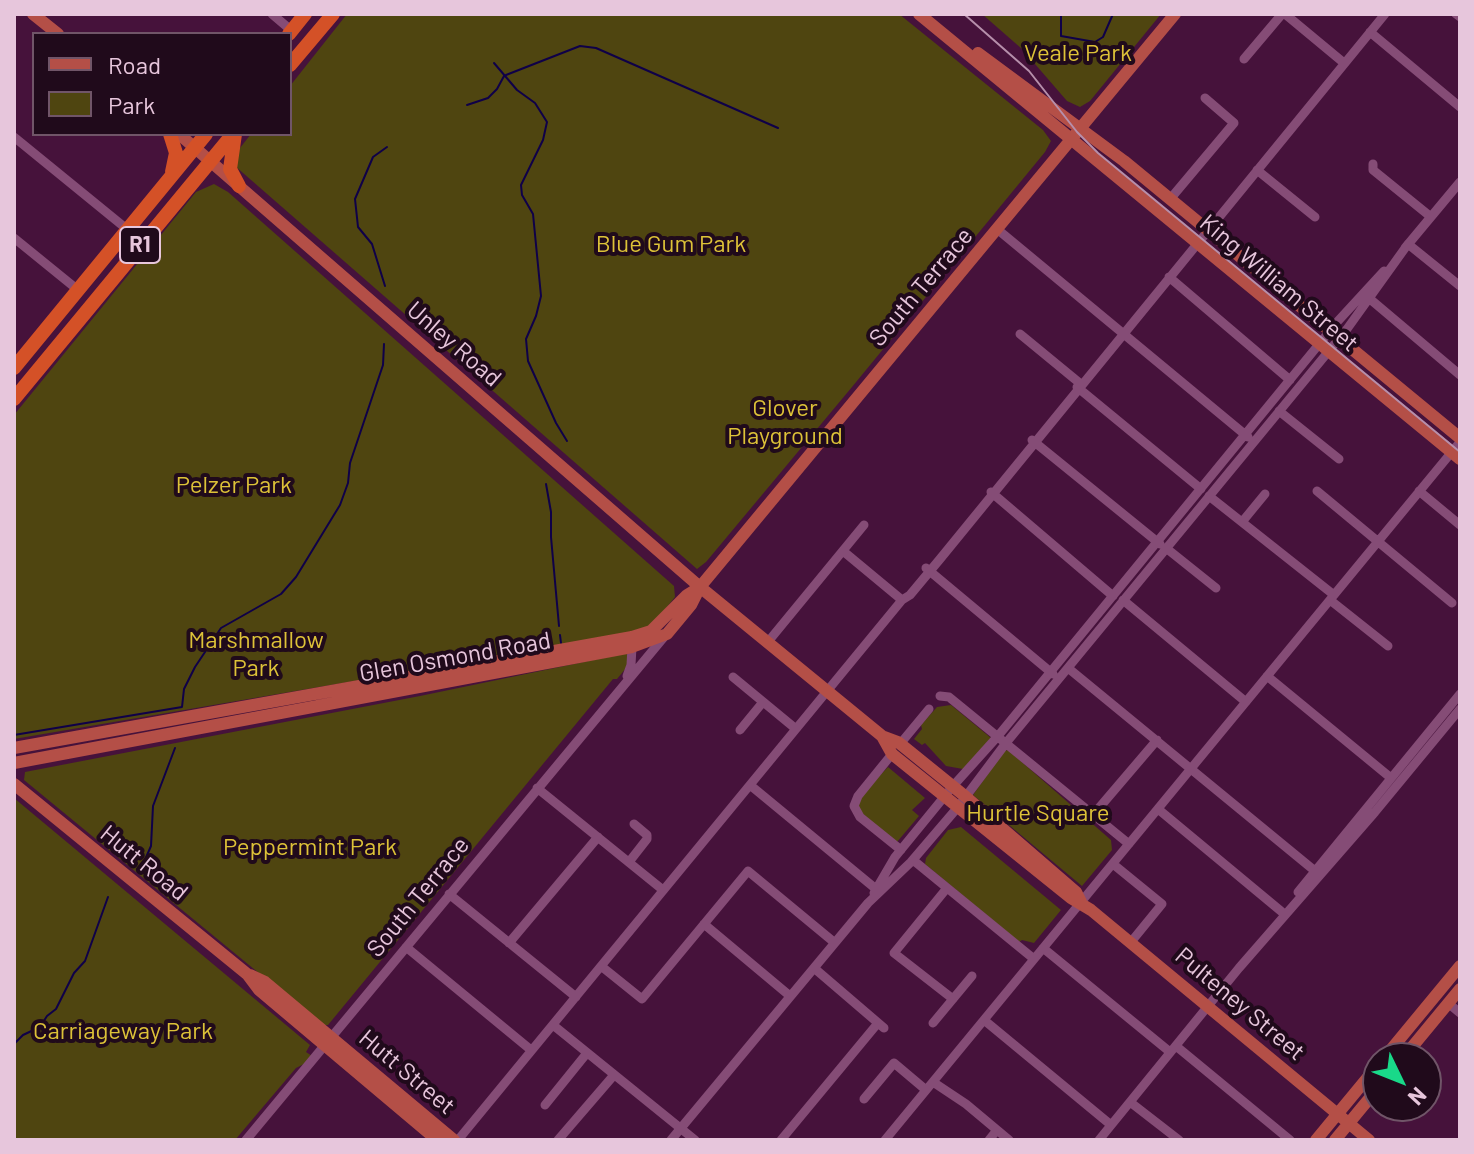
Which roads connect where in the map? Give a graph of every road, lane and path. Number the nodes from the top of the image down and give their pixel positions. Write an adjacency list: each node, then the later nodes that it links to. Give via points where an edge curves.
1 (33, 14): 10 (main road)
2 (272, 14): 11 (street)
3 (305, 14): 11 (highway)
4 (333, 14): 14 (highway)
5 (919, 14): 18 (main road)
6 (931, 14): 18 (main road)
7 (1175, 14): 18 (main road, South Terrace)
8 (1283, 14): 13 (street); 15 (street)
9 (1385, 14): 12 (street)
10 (56, 32)
11 (290, 32)
12 (1370, 32): 15 (street); 17 (street)
13 (1244, 59)
14 (293, 60)
15 (1344, 63): 28 (street)
16 (1205, 98): 32 (street, via 1234,123)
17 (1460, 107)
18 (1076, 134): 32 (main road, King William Street); 37 (main road, South Terrace); 41 (main road, King William Street)
19 (171, 136): 29 (highway, via 176,153)
20 (181, 136): 25 (main road, Unley Road)
21 (204, 136): 25 (highway, R1)
22 (232, 136): 26 (highway, R1)
23 (234, 136): 31 (highway, via 230,169)
24 (14, 137): 39 (street)
25 (195, 147): 26 (main road, Unley Road); 29 (highway, R1)
26 (210, 160): 31 (main road, Unley Road); 34 (highway, R1)
27 (1373, 164): 36 (street, via 1373,170)
28 (1257, 170): 35 (street); 38 (street)
29 (169, 180): 33 (highway, R1)
30 (1460, 182): 36 (street)
31 (239, 186): 79 (main road, Unley Road)
32 (1171, 198): 38 (main road, King William Street)
33 (149, 204): 34 (highway, via 169,203); 39 (highway, R1)
34 (172, 208): 48 (highway, R1)
35 (1315, 217)
36 (1431, 217): 42 (street)
37 (997, 229): 51 (street); 79 (main road, South Terrace)
38 (1208, 229): 41 (street); 49 (main road, King William Street)
39 (128, 230): 45 (highway, R1)
40 (14, 238): 45 (street)
41 (1197, 242): 43 (street); 54 (main road, King William Street)
42 (1408, 244): 44 (street); 46 (street); 49 (street)
43 (1169, 277): 51 (street); 57 (street)
44 (1460, 286)
45 (78, 290): 47 (highway, R1)
46 (1370, 299): 49 (street); 56 (street)
47 (59, 313): 48 (highway, via 65,325); 52 (highway, R1)
48 (81, 318): 53 (highway, R1)
49 (1336, 333): 54 (street); 64 (main road, King William Street)
50 (1020, 334): 58 (street)
51 (1122, 334): 58 (street); 61 (street)
52 (38, 339): 53 (highway, via 54,337); 55 (highway, R1)
53 (59, 345): 59 (highway, R1)
54 (1323, 348): 57 (street); 60 (street); 64 (main road, King William Street)
55 (14, 368)
56 (1460, 375)
57 (1290, 380): 61 (street)
58 (1079, 386): 62 (street); 69 (street)
59 (14, 399)
60 (1279, 411): 63 (street); 65 (street)
61 (1245, 435): 63 (street); 69 (street)
62 (1033, 441): 68 (street); 74 (street)
63 (1254, 442): 69 (street)
64 (1458, 448): 67 (street)
65 (1339, 459)
66 (1317, 491): 75 (street)
67 (1419, 491): 73 (street); 75 (street)
68 (991, 492): 78 (street); 81 (street)
69 (1205, 492): 71 (street); 74 (street); 76 (street)
70 (1265, 494): 71 (street)
71 (1242, 522): 82 (street)
72 (864, 525): 77 (street)
73 (1460, 525)
74 (1157, 541): 76 (street); 81 (street)
75 (1378, 542): 82 (street); 85 (street)
76 (1166, 548): 80 (street); 84 (street)
77 (843, 551): 83 (street); 88 (street)
78 (927, 570): 83 (street); 91 (street)
79 (700, 587): 86 (main road, South Terrace); 87 (main road, South Terrace); 88 (main road, Pulteney Street)
80 (1216, 588)
81 (1113, 596): 91 (street)
82 (1332, 598): 89 (street); 92 (street)
83 (902, 600): 95 (street)
84 (1123, 600): 90 (street); 99 (street)
85 (1452, 603)
86 (667, 634): 87 (main road, Glen Osmond Road); 94 (street, South Terrace)
87 (632, 642): 94 (street, South Terrace); 102 (main road, Glen Osmond Road)
88 (767, 643): 95 (main road, Pulteney Street)
89 (1388, 646)
90 (1068, 668): 91 (street); 106 (street)
91 (1055, 675): 105 (street)
92 (1267, 676): 99 (street); 111 (street)
93 (733, 677): 98 (street)
94 (625, 683): 114 (street, South Terrace)
95 (827, 692): 103 (street); 108 (main road, Pulteney Street)
96 (1460, 694): 111 (street)
97 (940, 696): 105 (street, via 949,697)
98 (763, 702): 103 (street); 104 (street)
99 (1246, 702): 110 (street)
100 (929, 709): 108 (street)
101 (1460, 709): 144 (street)
102 (227, 716): 107 (main road, Glen Osmond Road); 109 (main road, Glen Osmond Road)
103 (796, 729): 113 (street)
104 (740, 730)
105 (1002, 740): 115 (street); 116 (street); 118 (street)
106 (1157, 740): 110 (street); 118 (street)
107 (14, 748)
108 (896, 749): 115 (main road, Pulteney Street); 122 (street, via 854,806)
109 (14, 763)
110 (1191, 769): 117 (street); 126 (street)
111 (1391, 778): 126 (street)
112 (14, 784): 156 (main road, Hutt Road, via 247,974 265,982)
113 (750, 785): 128 (street); 129 (street)
114 (537, 788): 120 (street); 130 (street, South Terrace)
115 (948, 791): 116 (main road, Pulteney Street); 122 (street)
116 (962, 802): 123 (street); 131 (main road, Pulteney Street)
117 (1158, 809): 121 (street); 133 (street)
118 (1093, 815): 121 (street)
119 (634, 824): 124 (street, via 647,839)
120 (598, 837): 124 (street); 136 (street)
121 (1129, 844): 125 (street)
122 (901, 850): 128 (street)
123 (913, 860): 127 (street); 132 (street)
124 (629, 862): 129 (street)
125 (1113, 864): 131 (street); 135 (street, via 1162,904)
126 (1315, 871): 133 (street)
127 (947, 888): 140 (street); 149 (street, via 894,953)
128 (876, 889): 132 (street)
129 (663, 890): 141 (street)
130 (449, 894): 136 (street); 138 (street, South Terrace)
131 (1081, 902): 135 (main road, Pulteney Street); 139 (street)
132 (868, 903): 137 (street)
133 (1282, 912): 144 (street)
134 (704, 924): 137 (street, via 748,871); 141 (street, via 642,999); 147 (street)
135 (1131, 942): 151 (main road, Pulteney Street)
136 (509, 943): 148 (street)
137 (835, 943): 143 (street)
138 (406, 947): 156 (street, South Terrace); 160 (street)
139 (1043, 948): 140 (street); 159 (street)
140 (1034, 959): 153 (street)
141 (601, 966): 148 (street)
142 (1460, 966): 157 (main road)
143 (814, 968): 147 (street); 180 (street, via 881,1025)
144 (1239, 968): 151 (street)
145 (972, 976): 149 (street)
146 (1460, 989): 150 (main road)
147 (790, 996): 172 (street)
148 (576, 997): 155 (street)
149 (953, 999): 154 (street)
150 (1448, 1003): 152 (street); 158 (main road)
151 (1208, 1006): 159 (street); 169 (main road, Pulteney Street)
152 (1460, 1013)
153 (984, 1020): 163 (street); 171 (street)
154 (933, 1023)
155 (553, 1025): 160 (street); 161 (street)
156 (327, 1041): 174 (street, South Terrace); 175 (main road, Hutt Street); 176 (main road, Hutt Street)
157 (1397, 1042)
158 (1416, 1042)
159 (1173, 1049): 166 (street); 186 (street)
160 (531, 1050): 176 (street)
161 (587, 1053): 162 (street); 167 (street)
162 (614, 1075): 172 (street); 177 (street)
163 (932, 1082): 165 (street, via 894,1063); 173 (street); 181 (street)
164 (1362, 1084): 169 (main road)
165 (864, 1099)
166 (1130, 1102): 171 (street); 185 (street)
167 (545, 1105)
168 (1362, 1107): 170 (main road)
169 (1337, 1114): 170 (main road, Pulteney Street); 187 (main road)
170 (1349, 1123): 188 (main road); 189 (main road, Pulteney Street)
171 (1111, 1125): 184 (street)
172 (681, 1128): 178 (street); 179 (street)
173 (997, 1130): 182 (street); 183 (street)
174 (246, 1140)
175 (437, 1140)
176 (456, 1140)
177 (558, 1140)
178 (671, 1140)
179 (695, 1140)
180 (781, 1140)
181 (885, 1140)
182 (989, 1140)
183 (1009, 1140)
184 (1099, 1140)
185 (1179, 1140)
186 (1290, 1140)
187 (1316, 1140)
188 (1335, 1140)
189 (1369, 1140)

